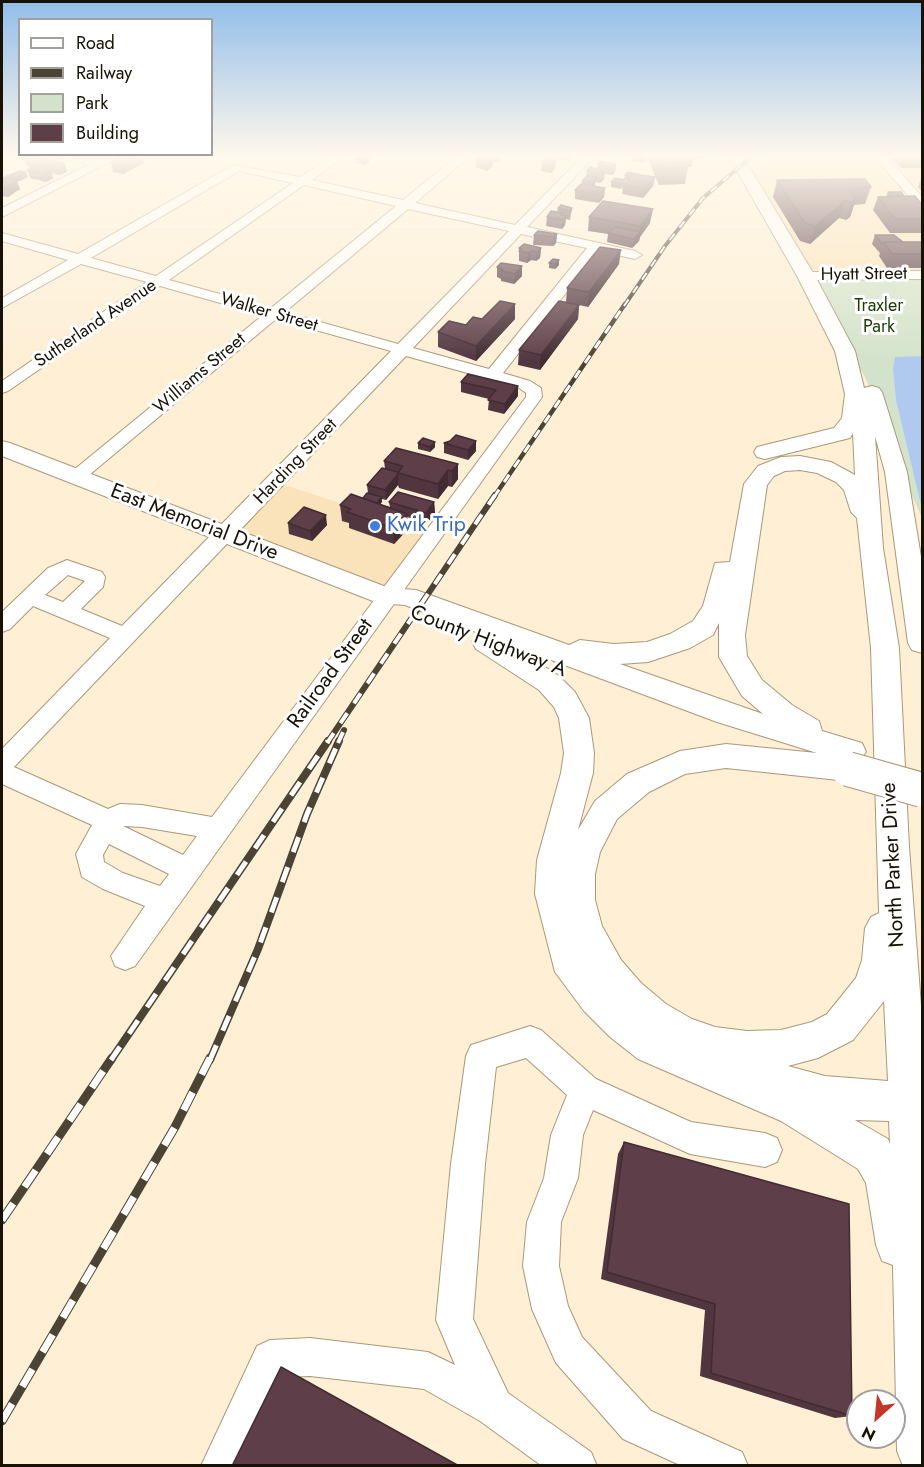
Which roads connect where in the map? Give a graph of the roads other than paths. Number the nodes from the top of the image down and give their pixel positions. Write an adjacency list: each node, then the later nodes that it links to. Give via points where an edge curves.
1 (137, 225): 11 (street)
2 (239, 225): 13 (street, Sutherland Avenue)
3 (381, 225): 16 (street, Williams Street)
4 (503, 225): 7 (street)
5 (522, 225): 7 (street, Harding Street)
6 (776, 225): 14 (main road, North Parker Drive)
7 (519, 229): 9 (street); 17 (street, Harding Street)
8 (2, 237): 11 (street, Walker Street)
9 (596, 246): 10 (street); 18 (street)
10 (634, 255)
11 (78, 260): 13 (street, Walker Street); 15 (street)
12 (922, 274): 14 (street, Hyatt Street)
13 (158, 282): 16 (street, Walker Street); 19 (street, Sutherland Avenue)
14 (810, 283): 21 (main road, North Parker Drive, via 845,351); 26 (main road, North Parker Drive, via 864,375 878,407)
15 (2, 304)
16 (273, 314): 17 (street, Walker Street); 25 (street, Williams Street)
17 (403, 350): 18 (street, Walker Street); 27 (street, Harding Street)
18 (493, 375): 20 (street, Walker Street, via 529,385)
19 (2, 388)
20 (535, 391): 31 (street, Railroad Street)
21 (854, 391): 22 (main road, via 853,418 842,434); 24 (main road, North Parker Drive, via 864,431)
22 (797, 444): 24 (main road, via 835,448); 37 (main road, via 762,453 745,470 716,607 703,628 648,652 614,654)
23 (2, 448): 25 (main road, East Memorial Drive)
24 (866, 461): 26 (main road, via 886,475); 28 (main road, North Parker Drive)
25 (76, 477): 27 (main road, East Memorial Drive)
26 (900, 502): 29 (main road, North Parker Drive)
27 (225, 534): 31 (main road, East Memorial Drive); 35 (street, Harding Street)
28 (871, 548): 39 (main road, via 858,493 844,477 824,467 800,463 781,464 760,476 731,636 733,657 752,688); 46 (main road, North Parker Drive, via 885,648)
29 (911, 570): 32 (main road); 38 (main road, North Parker Drive)
30 (30, 597): 33 (street); 33 (street, via 55,573 68,567 95,577 96,582); 34 (street)
31 (387, 597): 36 (main road, County Highway A, via 398,607); 37 (main road, County Highway A, via 407,596); 45 (street, Railroad Street)
32 (922, 597)
33 (66, 611): 35 (street)
34 (2, 624)
35 (127, 636): 40 (street, Harding Street)
36 (486, 642): 39 (main road, County Highway A, via 665,709); 50 (main road, via 549,683 565,700 574,718 579,753 577,773 554,860 552,894 568,960 623,1024 652,1045)
37 (529, 643): 39 (main road, County Highway A)
38 (922, 643)
39 (850, 760): 42 (main road, County Highway A); 43 (main road, County Highway A, bridge); 46 (main road, via 726,756 680,763 638,783 606,810 584,851 578,900 593,948 628,996 652,1017 682,1034 715,1046 747,1050 781,1049 818,1039 840,1027 871,988 880,960)
40 (2, 764)
41 (2, 773): 44 (street)
42 (922, 773)
43 (922, 790)
44 (106, 825): 45 (street, via 120,815); 47 (street); 48 (street, via 89,854 92,869)
45 (218, 829): 47 (street, Railroad Street)
46 (892, 847): 52 (main road, North Parker Drive)
47 (188, 870): 48 (street, Railroad Street)
48 (166, 901): 49 (street, Railroad Street)
49 (125, 956)
50 (702, 1067): 52 (main road, via 825,1096 874,1102); 54 (main road, via 795,1107 873,1154 886,1179)
51 (585, 1090): 53 (street, via 690,1138); 55 (street, via 530,1041 482,1056 454,1320); 59 (street, via 567,1135 561,1178 544,1222 541,1266 550,1309 569,1350 637,1425)
52 (916, 1096): 54 (main road, North Parker Drive)
53 (765, 1150)
54 (919, 1374): 56 (main road, North Parker Drive)
55 (494, 1407): 57 (street, via 428,1371 310,1357 270,1359); 58 (street)
56 (922, 1451)
57 (221, 1466)
58 (577, 1466)
59 (728, 1466)

